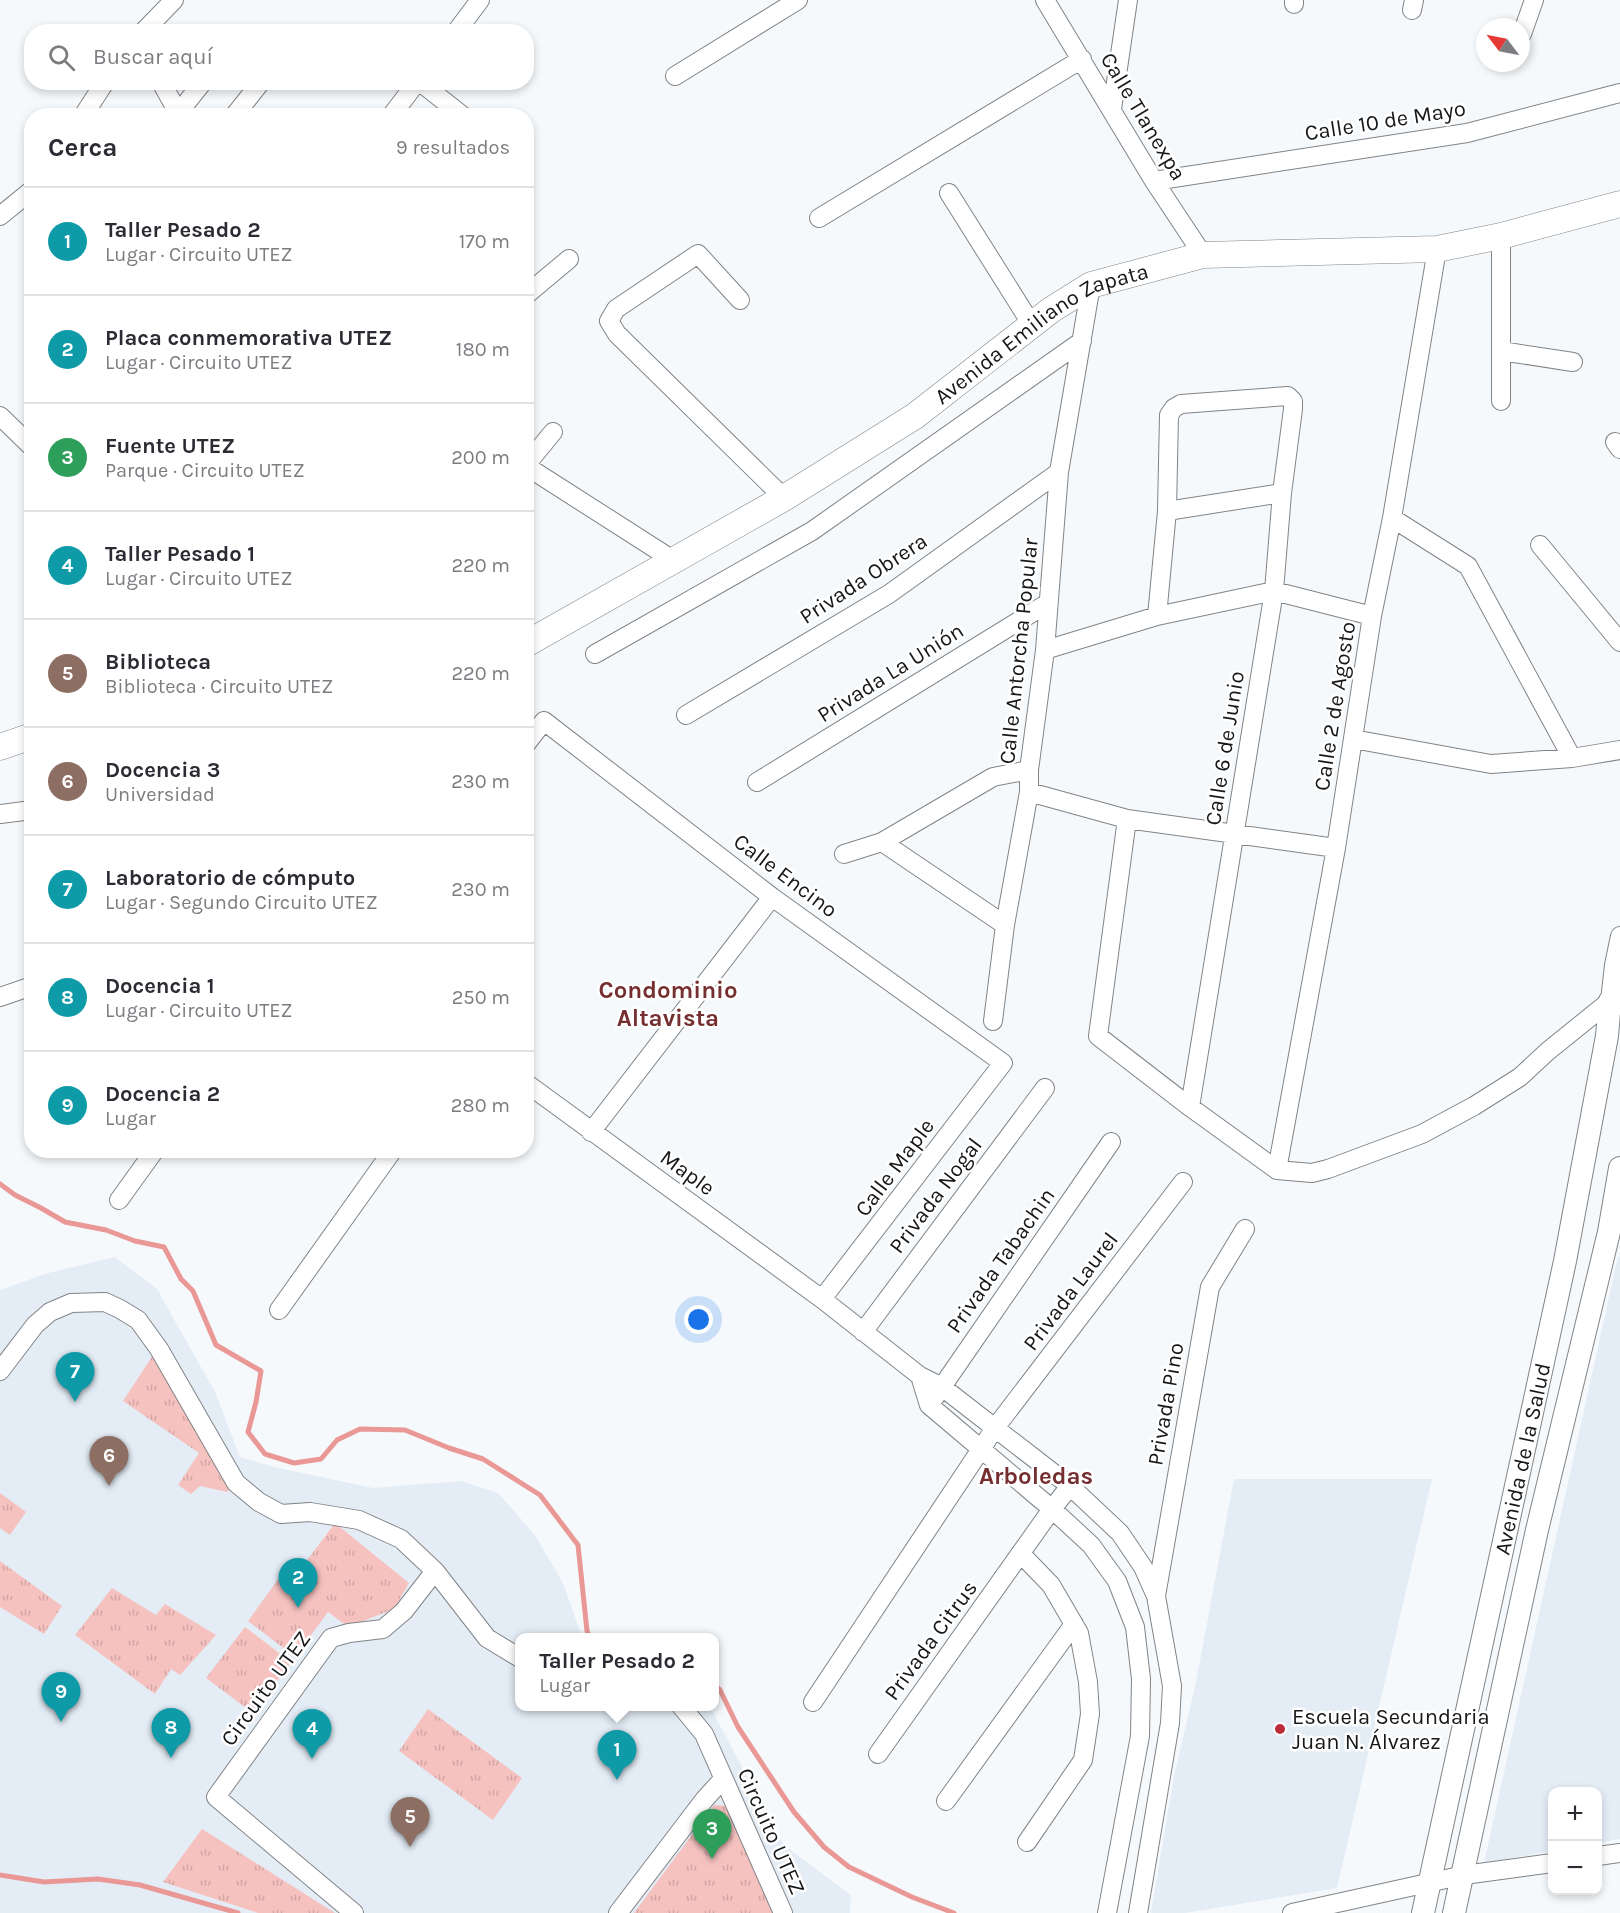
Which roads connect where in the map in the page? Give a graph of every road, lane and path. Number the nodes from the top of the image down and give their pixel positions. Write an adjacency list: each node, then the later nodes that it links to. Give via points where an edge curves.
1 (174, 0): 8 (street)
2 (480, 0): 9 (street)
3 (798, 0): 11 (street)
4 (1045, 0): 10 (street, Calle Tlanexpa)
5 (1128, 0): 25 (street)
6 (1534, 0): 7 (street)
7 (1528, 18)
8 (150, 24)
9 (462, 24)
10 (1082, 59): 25 (street, Calle Tlanexpa); 31 (street)
11 (675, 76)
12 (100, 90): 19 (street)
13 (166, 90): 20 (street)
14 (197, 90): 21 (street)
15 (255, 90): 22 (street)
16 (412, 90): 23 (street)
17 (429, 90): 24 (street)
18 (1620, 93): 26 (street, Calle 10 de Mayo, via 1467,133)
19 (88, 108)
20 (176, 108)
21 (184, 108)
22 (240, 108)
23 (397, 108)
24 (452, 108)
25 (1112, 109): 26 (street, Calle Tlanexpa)
26 (1154, 181): 34 (street, Calle Tlanexpa)
27 (949, 193): 39 (street)
28 (24, 196): 30 (street)
29 (1620, 204): 32 (main road, Avenida Emiliano Zapata)
30 (0, 216)
31 (819, 218)
32 (1501, 236): 33 (main road, Avenida Emiliano Zapata); 41 (street)
33 (1437, 249): 34 (main road, Avenida Emiliano Zapata); 53 (street, Calle 2 de Agosto)
34 (1203, 255): 36 (main road, Avenida Emiliano Zapata)
35 (569, 259): 37 (street)
36 (1091, 285): 39 (main road, Avenida Emiliano Zapata); 40 (street, Calle Antorcha Popular)
37 (534, 288)
38 (740, 300): 51 (street, via 698,254 616,309 609,321 617,334)
39 (1032, 325): 51 (main road, Avenida Emiliano Zapata, via 915,416)
40 (1082, 341): 49 (street, Calle Antorcha Popular); 63 (street, via 812,531)
41 (1501, 351): 42 (street); 43 (street)
42 (1573, 362)
43 (1502, 401)
44 (0, 416): 46 (street)
45 (553, 432): 47 (street)
46 (24, 439)
47 (534, 456)
48 (534, 471): 55 (street)
49 (1059, 472): 57 (street, Calle Antorcha Popular); 64 (street, Privada Obrera, via 889,594)
50 (1282, 493): 52 (street); 52 (street, Calle 6 de Junio, via 1293,409 1288,396 1182,404 1169,415); 56 (street, Calle 6 de Junio)
51 (784, 498): 55 (main road, Avenida Emiliano Zapata)
52 (1167, 511): 58 (street)
53 (1392, 518): 59 (street, Calle 2 de Agosto); 70 (street, via 1468,566)
54 (1540, 545): 61 (street)
55 (673, 560): 60 (main road, Avenida Emiliano Zapata)
56 (1274, 591): 58 (street); 59 (street); 77 (street, Calle 6 de Junio)
57 (1048, 603): 62 (street, Calle Antorcha Popular); 72 (street, Privada La Unión)
58 (1157, 616): 62 (street)
59 (1372, 616): 67 (street, Calle 2 de Agosto)
60 (534, 639)
61 (1620, 642)
62 (1045, 650): 71 (street, Calle Antorcha Popular)
63 (595, 654)
64 (686, 715)
65 (534, 734): 81 (street, Calle Encino, via 544,721)
66 (24, 739): 68 (main road)
67 (1353, 739): 70 (street, via 1491,764); 79 (street, Calle 2 de Agosto)
68 (0, 747)
69 (1620, 750): 70 (street)
70 (1572, 758)
71 (1029, 770): 73 (street, Calle Antorcha Popular); 78 (street, via 993,777)
72 (757, 782)
73 (1029, 792): 76 (street); 82 (street, Calle Antorcha Popular)
74 (24, 811): 75 (street)
75 (0, 814)
76 (1127, 819): 77 (street); 92 (street, via 1098,1036)
77 (1235, 834): 79 (street); 92 (street, Calle 6 de Junio)
78 (882, 842): 80 (street); 82 (street)
79 (1336, 848): 98 (street, Calle 2 de Agosto)
80 (844, 854)
81 (772, 897): 89 (street, Calle Encino); 93 (street)
82 (1005, 925): 88 (street, Calle Antorcha Popular)
83 (1620, 936): 84 (street)
84 (1617, 969): 87 (street)
85 (24, 988): 86 (street)
86 (0, 996)
87 (1615, 998): 98 (street, via 1520,1077 1422,1134 1312,1173); 129 (street, Avenida de la Salud, via 1565,1261)
88 (993, 1022)
89 (1003, 1063): 103 (street, Calle Maple)
90 (1045, 1088): 105 (street, Privada Nogal)
91 (534, 1089): 93 (street, Maple)
92 (1190, 1107): 98 (street)
93 (591, 1132): 103 (street, Maple)
94 (1111, 1142): 108 (street, Privada Tabachin)
95 (149, 1158): 100 (street)
96 (387, 1158): 104 (street)
97 (1620, 1168): 102 (street, Avenida de la Salud)
98 (1277, 1170)
99 (1182, 1182): 110 (street, Privada Laurel)
100 (119, 1200)
101 (1245, 1228): 116 (street, Privada Pino, via 1210,1287)
102 (1615, 1235): 128 (street, Avenida de la Salud, via 1537,1530)
103 (822, 1299): 105 (street, Maple)
104 (279, 1310)
105 (863, 1332): 107 (street, Maple)
106 (0, 1371): 115 (street, via 35,1325 50,1312 71,1303 105,1302 138,1320 159,1349 236,1483 259,1502 281,1514 310,1512 359,1520 400,1539)
107 (920, 1376): 108 (street, Maple); 109 (street)
108 (942, 1387): 109 (street, Privada Tabachin); 110 (street, Maple)
109 (929, 1405): 111 (street)
110 (995, 1428): 111 (street, Privada Laurel); 112 (street, Maple)
111 (981, 1450): 113 (street); 119 (street)
112 (1070, 1486): 113 (street, Privada Citrus); 116 (street, Maple, via 1120,1533 1143,1567)
113 (1052, 1509): 114 (street, Privada Citrus); 133 (street, via 1091,1545 1117,1581 1135,1628 1141,1679 1140,1736)
114 (1021, 1554): 117 (street, via 1051,1585); 121 (street, Privada Citrus)
115 (435, 1571): 118 (street, via 487,1638); 130 (street, Circuito UTEZ, via 404,1611 382,1629 331,1638 216,1797)
116 (1156, 1596): 134 (street, via 1172,1686 1170,1723)
117 (1074, 1624): 123 (street); 124 (street, via 1088,1682 1090,1714 1083,1760)
118 (515, 1656)
119 (813, 1702)
120 (684, 1711): 122 (street, Circuito UTEZ, via 704,1734)
121 (878, 1754)
122 (723, 1779): 131 (street); 132 (street, Circuito UTEZ)
123 (946, 1801)
124 (1027, 1842)
125 (1620, 1853): 126 (street)
126 (1602, 1855)
127 (1548, 1864): 128 (street)
128 (1464, 1875): 129 (street); 137 (street, Avenida de la Salud)
129 (1429, 1884): 135 (street); 136 (street, Avenida de la Salud)
130 (354, 1913)
131 (618, 1913)
132 (783, 1913)
133 (1107, 1913)
134 (1138, 1913)
135 (1292, 1913)
136 (1423, 1913)
137 (1454, 1913)

